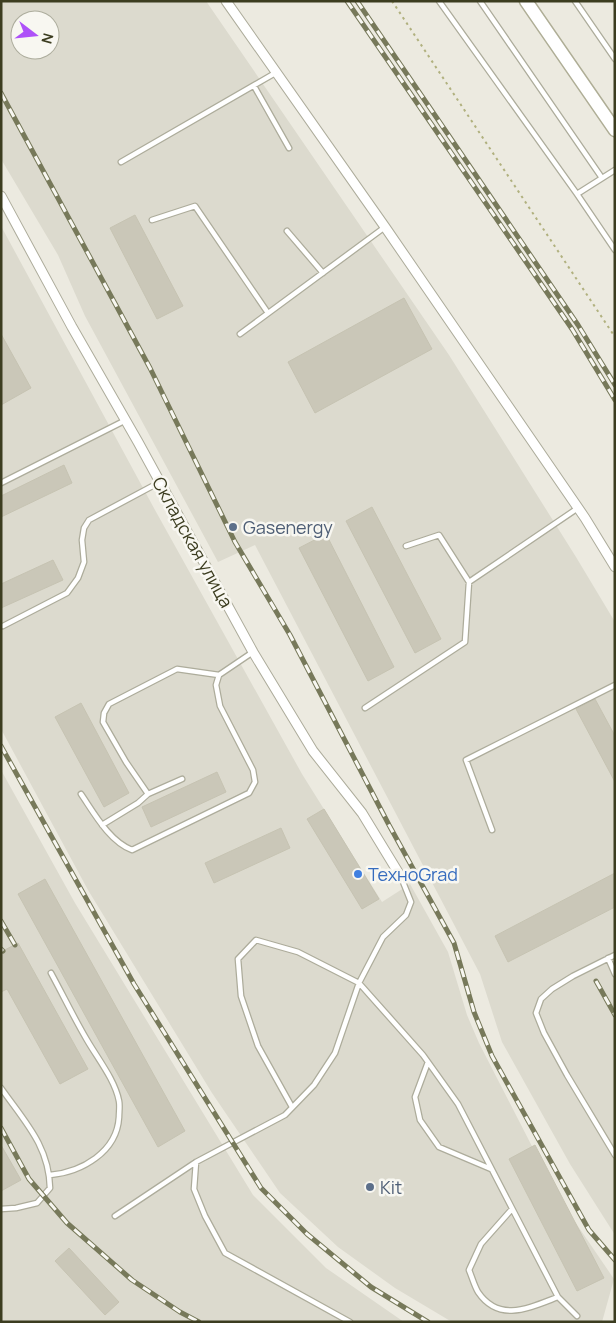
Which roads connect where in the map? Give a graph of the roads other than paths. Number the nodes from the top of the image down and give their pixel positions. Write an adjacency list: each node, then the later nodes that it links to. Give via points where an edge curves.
1 (226, 1): 7 (street)
2 (439, 1): 14 (lane)
3 (480, 1): 13 (lane)
4 (526, 1): 9 (street)
5 (575, 1): 6 (lane)
6 (615, 59)
7 (277, 72): 8 (lane); 17 (street)
8 (254, 86): 10 (lane); 11 (lane)
9 (615, 130)
10 (289, 148)
11 (121, 162)
12 (615, 170): 13 (lane)
13 (602, 178): 14 (lane)
14 (577, 194): 19 (lane)
15 (1, 196): 23 (street, Складская улица)
16 (152, 220): 21 (lane, via 195,206)
17 (385, 227): 20 (lane); 26 (street)
18 (287, 231): 20 (lane)
19 (615, 250)
20 (323, 273): 21 (lane)
21 (268, 313): 22 (lane)
22 (240, 334)
23 (126, 420): 24 (street, Складская улица); 25 (lane)
24 (160, 482): 30 (lane, via 89,520 83,534 84,562 68,593); 31 (street, Складская улица)
25 (1, 483)
26 (578, 508): 28 (street); 29 (lane)
27 (406, 546): 29 (lane, via 439,535)
28 (615, 567)
29 (469, 582): 34 (lane, via 465,642)
30 (3, 626)
31 (253, 652): 32 (lane); 40 (street, Складская улица, via 313,751 362,813)
32 (218, 675): 37 (lane, via 177,669 109,704 103,722); 38 (lane, via 216,685 220,706 253,770 254,782 249,793 132,850 124,847)
33 (615, 685): 39 (lane, via 466,760)
34 (365, 708)
35 (182, 779): 37 (lane)
36 (81, 794): 38 (lane)
37 (148, 794): 38 (lane)
38 (102, 825)
39 (492, 830)
40 (401, 877): 45 (lane, via 410,902 406,915 383,938)
41 (615, 955): 42 (lane)
42 (608, 958): 44 (lane); 49 (lane, via 552,989 541,999 536,1013 562,1066)
43 (50, 973): 52 (lane, via 111,1080 120,1102 118,1128 104,1153 84,1166)
44 (615, 974)
45 (359, 983): 46 (lane); 48 (lane, via 335,1053 314,1085); 48 (lane, via 298,952 256,940 238,959 241,996 258,1046)
46 (428, 1062): 51 (lane, via 458,1104); 51 (lane, via 415,1097 420,1120 439,1147)
47 (1, 1088): 52 (lane, via 35,1136)
48 (292, 1107): 50 (lane, via 285,1115)
49 (615, 1155)
50 (196, 1162): 55 (lane); 58 (lane, via 194,1189 225,1253)
51 (491, 1169): 53 (lane)
52 (50, 1175): 54 (lane, via 50,1188 37,1203)
53 (512, 1209): 56 (lane); 56 (lane, via 481,1244 469,1270 477,1291 490,1306 504,1311 523,1311)
54 (1, 1210)
55 (115, 1216)
56 (558, 1297): 57 (lane)
57 (578, 1316)
58 (350, 1322)

